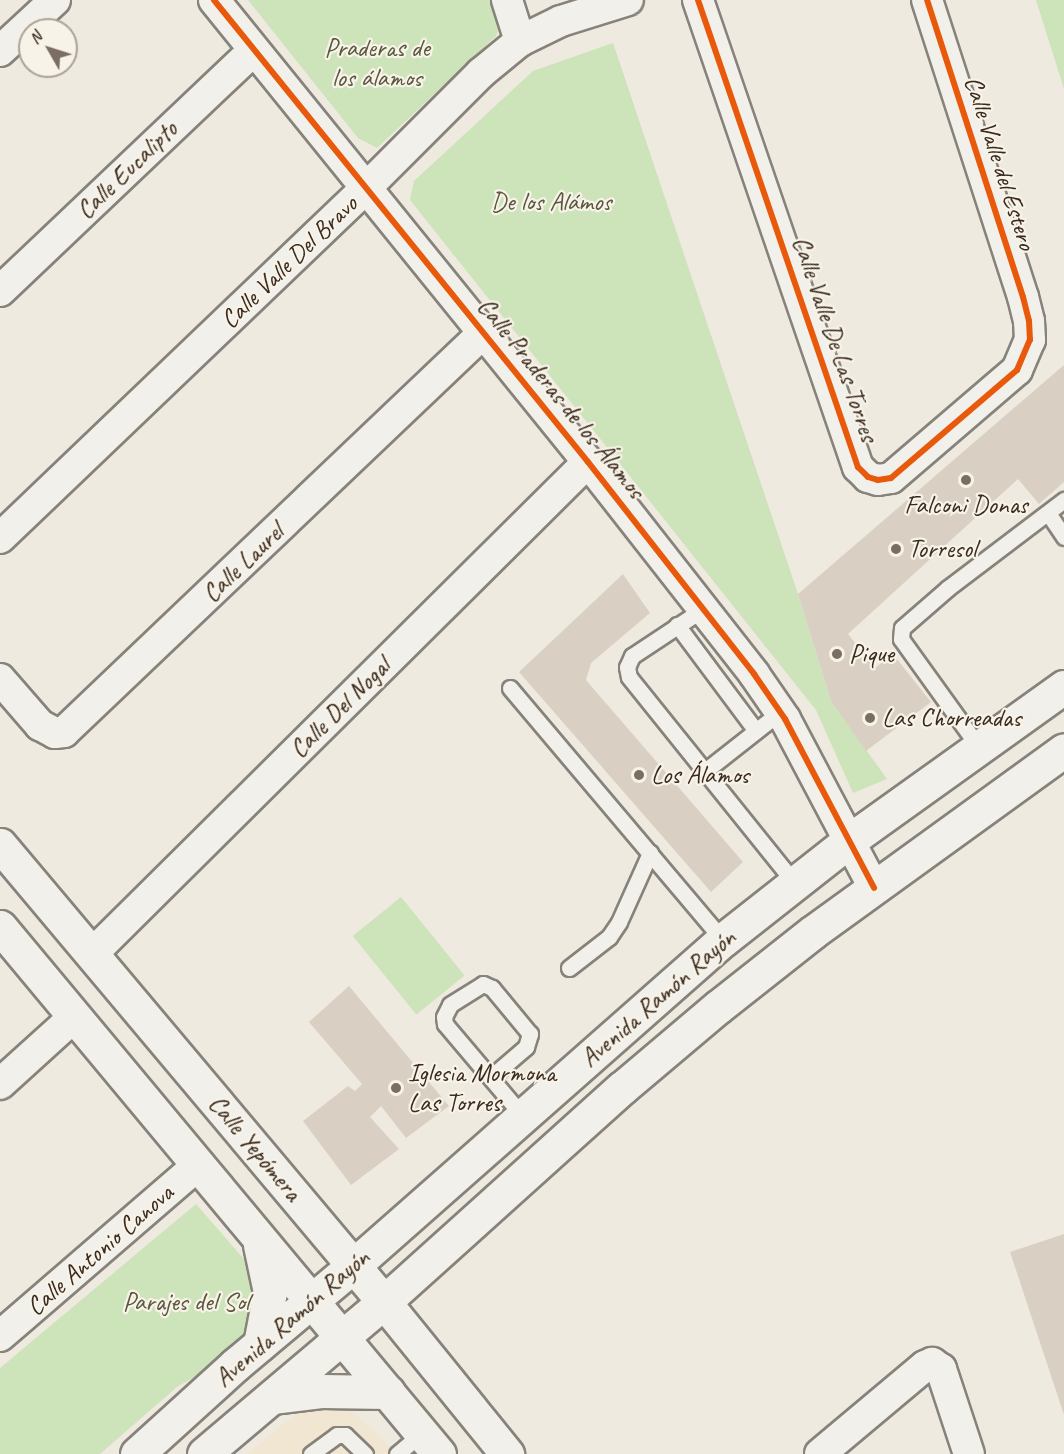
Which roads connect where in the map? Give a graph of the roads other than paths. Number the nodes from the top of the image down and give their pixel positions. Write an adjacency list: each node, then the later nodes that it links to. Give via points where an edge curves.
1 (55, 0): 9 (street)
2 (214, 0): 8 (street, Calle Praderas de los Álamos)
3 (507, 0): 7 (street)
4 (628, 0): 7 (street, Calle Valle Del Bravo, via 561,21)
5 (698, 0): 13 (street, Calle Valle De Las Torres, via 849,443 858,466 868,477 891,478 1017,370)
6 (927, 0): 13 (street, Calle Valle del Estero, via 1023,297)
7 (520, 40): 10 (street, Calle Valle Del Bravo)
8 (254, 50): 10 (street, Calle Praderas de los Álamos); 11 (street, Calle Eucalipto)
9 (0, 51)
10 (366, 188): 12 (street, Calle Praderas de los Álamos); 18 (street, Calle Valle Del Bravo)
11 (0, 291)
12 (484, 332): 14 (street, Calle Praderas de los Álamos); 21 (street, Calle Laurel, via 64,732 55,733 40,725)
13 (1030, 340)
14 (588, 462): 19 (street, Calle Praderas de los Álamos); 36 (street, Calle Del Nogal)
15 (1064, 500): 16 (lane)
16 (1048, 513): 17 (lane); 26 (lane, via 948,588 908,621 901,633 901,639)
17 (1064, 537)
18 (0, 538)
19 (703, 609): 20 (lane); 24 (street, Calle Praderas de los Álamos)
20 (677, 625): 25 (lane); 28 (lane, via 632,656 627,667 629,677)
21 (0, 679)
22 (1064, 687): 26 (main road, Avenida Ramón Rayón)
23 (510, 688): 31 (lane)
24 (780, 712): 25 (lane); 29 (street, Calle Praderas de los Álamos)
25 (756, 731): 28 (lane)
26 (978, 746): 29 (main road, Avenida Ramón Rayón)
27 (1064, 750): 33 (main road, Avenida Ramón Rayón)
28 (705, 771): 32 (lane)
29 (850, 840): 32 (main road, Avenida Ramón Rayón); 33 (street, Calle Praderas de los Álamos)
30 (0, 845): 36 (main road, Calle Yepómera)
31 (650, 853): 35 (lane); 37 (lane, via 609,936)
32 (794, 882): 35 (main road, Avenida Ramón Rayón)
33 (874, 888): 46 (main road, Avenida Ramón Rayón, via 718,1007 630,1081)
34 (0, 927): 38 (main road, Calle Yepómera)
35 (723, 940): 41 (main road, Avenida Ramón Rayón)
36 (92, 954): 44 (main road, Calle Yepómera)
37 (569, 968)
38 (74, 1017): 40 (street); 42 (main road, Calle Yepómera)
39 (490, 1077): 39 (lane, via 526,1047 530,1034 492,988 483,984 450,1005 444,1017 445,1024); 41 (lane)
40 (0, 1084)
41 (522, 1115): 44 (main road, Avenida Ramón Rayón)
42 (199, 1164): 43 (main road, Calle Yepómera); 47 (street, Calle Antonio Canova)
43 (259, 1241): 45 (main road, Calle Yepómera); 49 (main road, via 270,1292)
44 (353, 1266): 45 (main road, Avenida Ramón Rayón); 46 (main road, Calle Yepómera)
45 (310, 1301): 48 (main road, Calle Yepómera); 49 (main road, Avenida Ramón Rayón)
46 (384, 1302): 48 (main road, Avenida Ramón Rayón); 58 (main road, Calle Yepómera)
47 (0, 1336)
48 (342, 1337): 50 (main road, Calle Yepómera); 51 (main road, Avenida Ramón Rayón)
49 (260, 1344): 53 (main road, Avenida Ramón Rayón)
50 (388, 1392): 51 (main road, via 321,1391); 52 (main road, Calle Yepómera)
51 (272, 1397): 54 (main road, Avenida Ramón Rayón)
52 (431, 1443): 57 (lane)
53 (137, 1454)
54 (204, 1454)
55 (311, 1454): 56 (lane, via 337,1435 345,1435)
56 (365, 1454)
57 (397, 1454)
58 (507, 1454)
59 (820, 1454): 60 (street, via 932,1363 941,1369)
60 (969, 1454)

